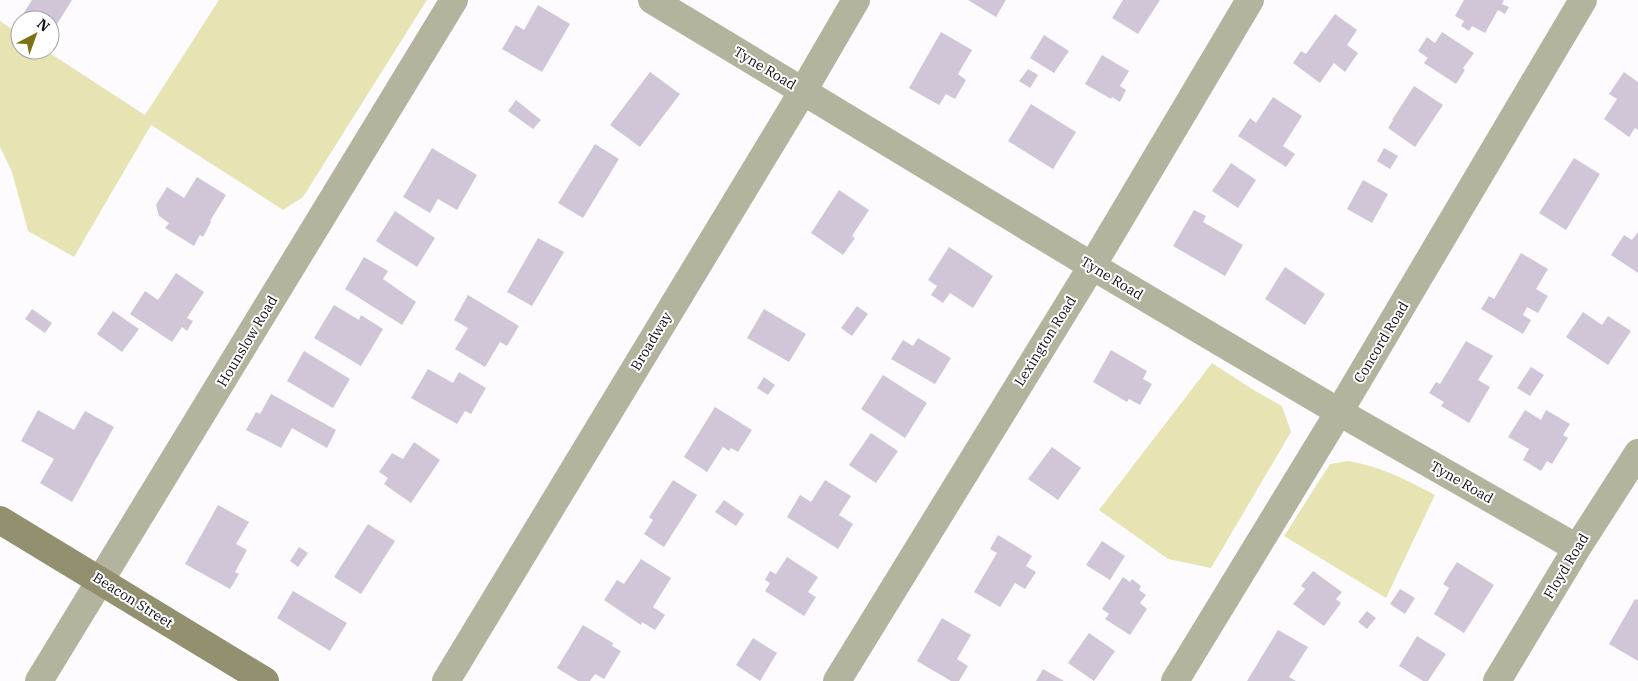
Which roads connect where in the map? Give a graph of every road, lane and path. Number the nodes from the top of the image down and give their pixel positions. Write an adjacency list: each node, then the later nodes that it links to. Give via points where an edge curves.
1 (454, 0): 12 (street, Hounslow Road)
2 (652, 0): 6 (street, Tyne Road)
3 (856, 0): 6 (street, Broadway)
4 (1250, 0): 7 (street, Lexington Road)
5 (1583, 0): 8 (street, Concord Road)
6 (803, 91): 7 (street, Tyne Road); 15 (street, Broadway)
7 (1092, 266): 8 (street, Tyne Road); 16 (street, Lexington Road)
8 (1339, 412): 11 (street, Tyne Road); 17 (street, Concord Road)
9 (1638, 453): 11 (street, Floyd Road)
10 (0, 520): 12 (street, Beacon Street)
11 (1577, 548): 18 (street, Floyd Road)
12 (101, 580): 13 (street, Hounslow Road); 14 (street, Beacon Street)
13 (39, 681)
14 (265, 681)
15 (446, 681)
16 (837, 681)
17 (1175, 681)
18 (1497, 681)

